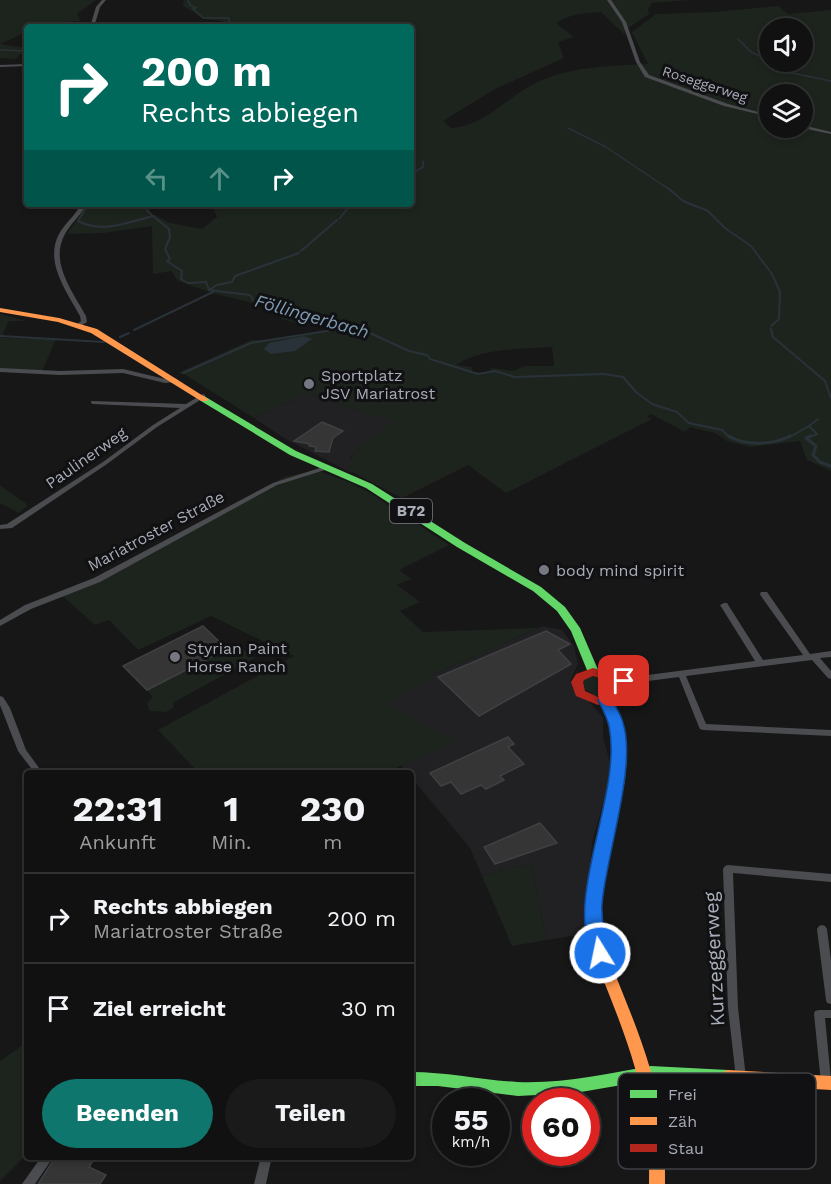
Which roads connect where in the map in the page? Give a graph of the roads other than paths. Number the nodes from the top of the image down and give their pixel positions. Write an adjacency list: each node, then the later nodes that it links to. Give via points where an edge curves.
1 (104, 0): 3 (street)
2 (609, 0): 6 (street, Roseggerweg, via 624,22 647,76)
3 (93, 24)
4 (24, 65): 5 (street)
5 (0, 66)
6 (759, 113)
7 (813, 129): 8 (street)
8 (831, 133)
9 (82, 207): 11 (street, via 61,235 56,249 63,279 83,316 84,322)
10 (0, 310): 11 (main road, B72)
11 (79, 325): 13 (main road, B72)
12 (0, 370): 13 (street, via 123,371)
13 (175, 380): 14 (main road, B72)
14 (202, 396): 16 (street, Paulinerweg); 17 (main road, B72, via 293,453)
15 (93, 402): 16 (street, Paulinerweg)
16 (186, 405): 18 (street, Paulinerweg, via 75,483 9,526)
17 (326, 468): 21 (street, Mariatroster Straße, via 275,484 97,580 28,607); 25 (main road, B72, via 395,501 549,598 576,631)
18 (0, 527)
19 (764, 594): 23 (street)
20 (724, 605): 24 (street)
21 (0, 623)
22 (831, 654): 23 (street)
23 (811, 657): 24 (street); 27 (street)
24 (761, 664): 26 (street)
25 (593, 672): 28 (main road, via 607,674); 30 (main road, via 580,677 577,688 585,697)
26 (682, 675): 28 (street); 31 (street, via 703,727)
27 (831, 676)
28 (617, 682): 30 (main road, via 618,691)
29 (0, 699): 32 (street, via 22,751)
30 (605, 700): 37 (main road, via 619,734 618,759 595,889 595,935)
31 (831, 733)
32 (36, 770)
33 (831, 878): 38 (street, Kurzeggerweg, via 728,869 733,1008)
34 (822, 929): 35 (street)
35 (831, 1000)
36 (831, 1014): 41 (street, via 819,1014)
37 (645, 1073)
38 (740, 1073)
39 (414, 1079): 40 (main road, via 540,1089)
40 (618, 1079)
41 (829, 1083)
42 (46, 1160): 45 (street)
43 (266, 1160): 46 (street)
44 (657, 1169): 47 (main road)
45 (28, 1184)
46 (261, 1184)
47 (657, 1184)

